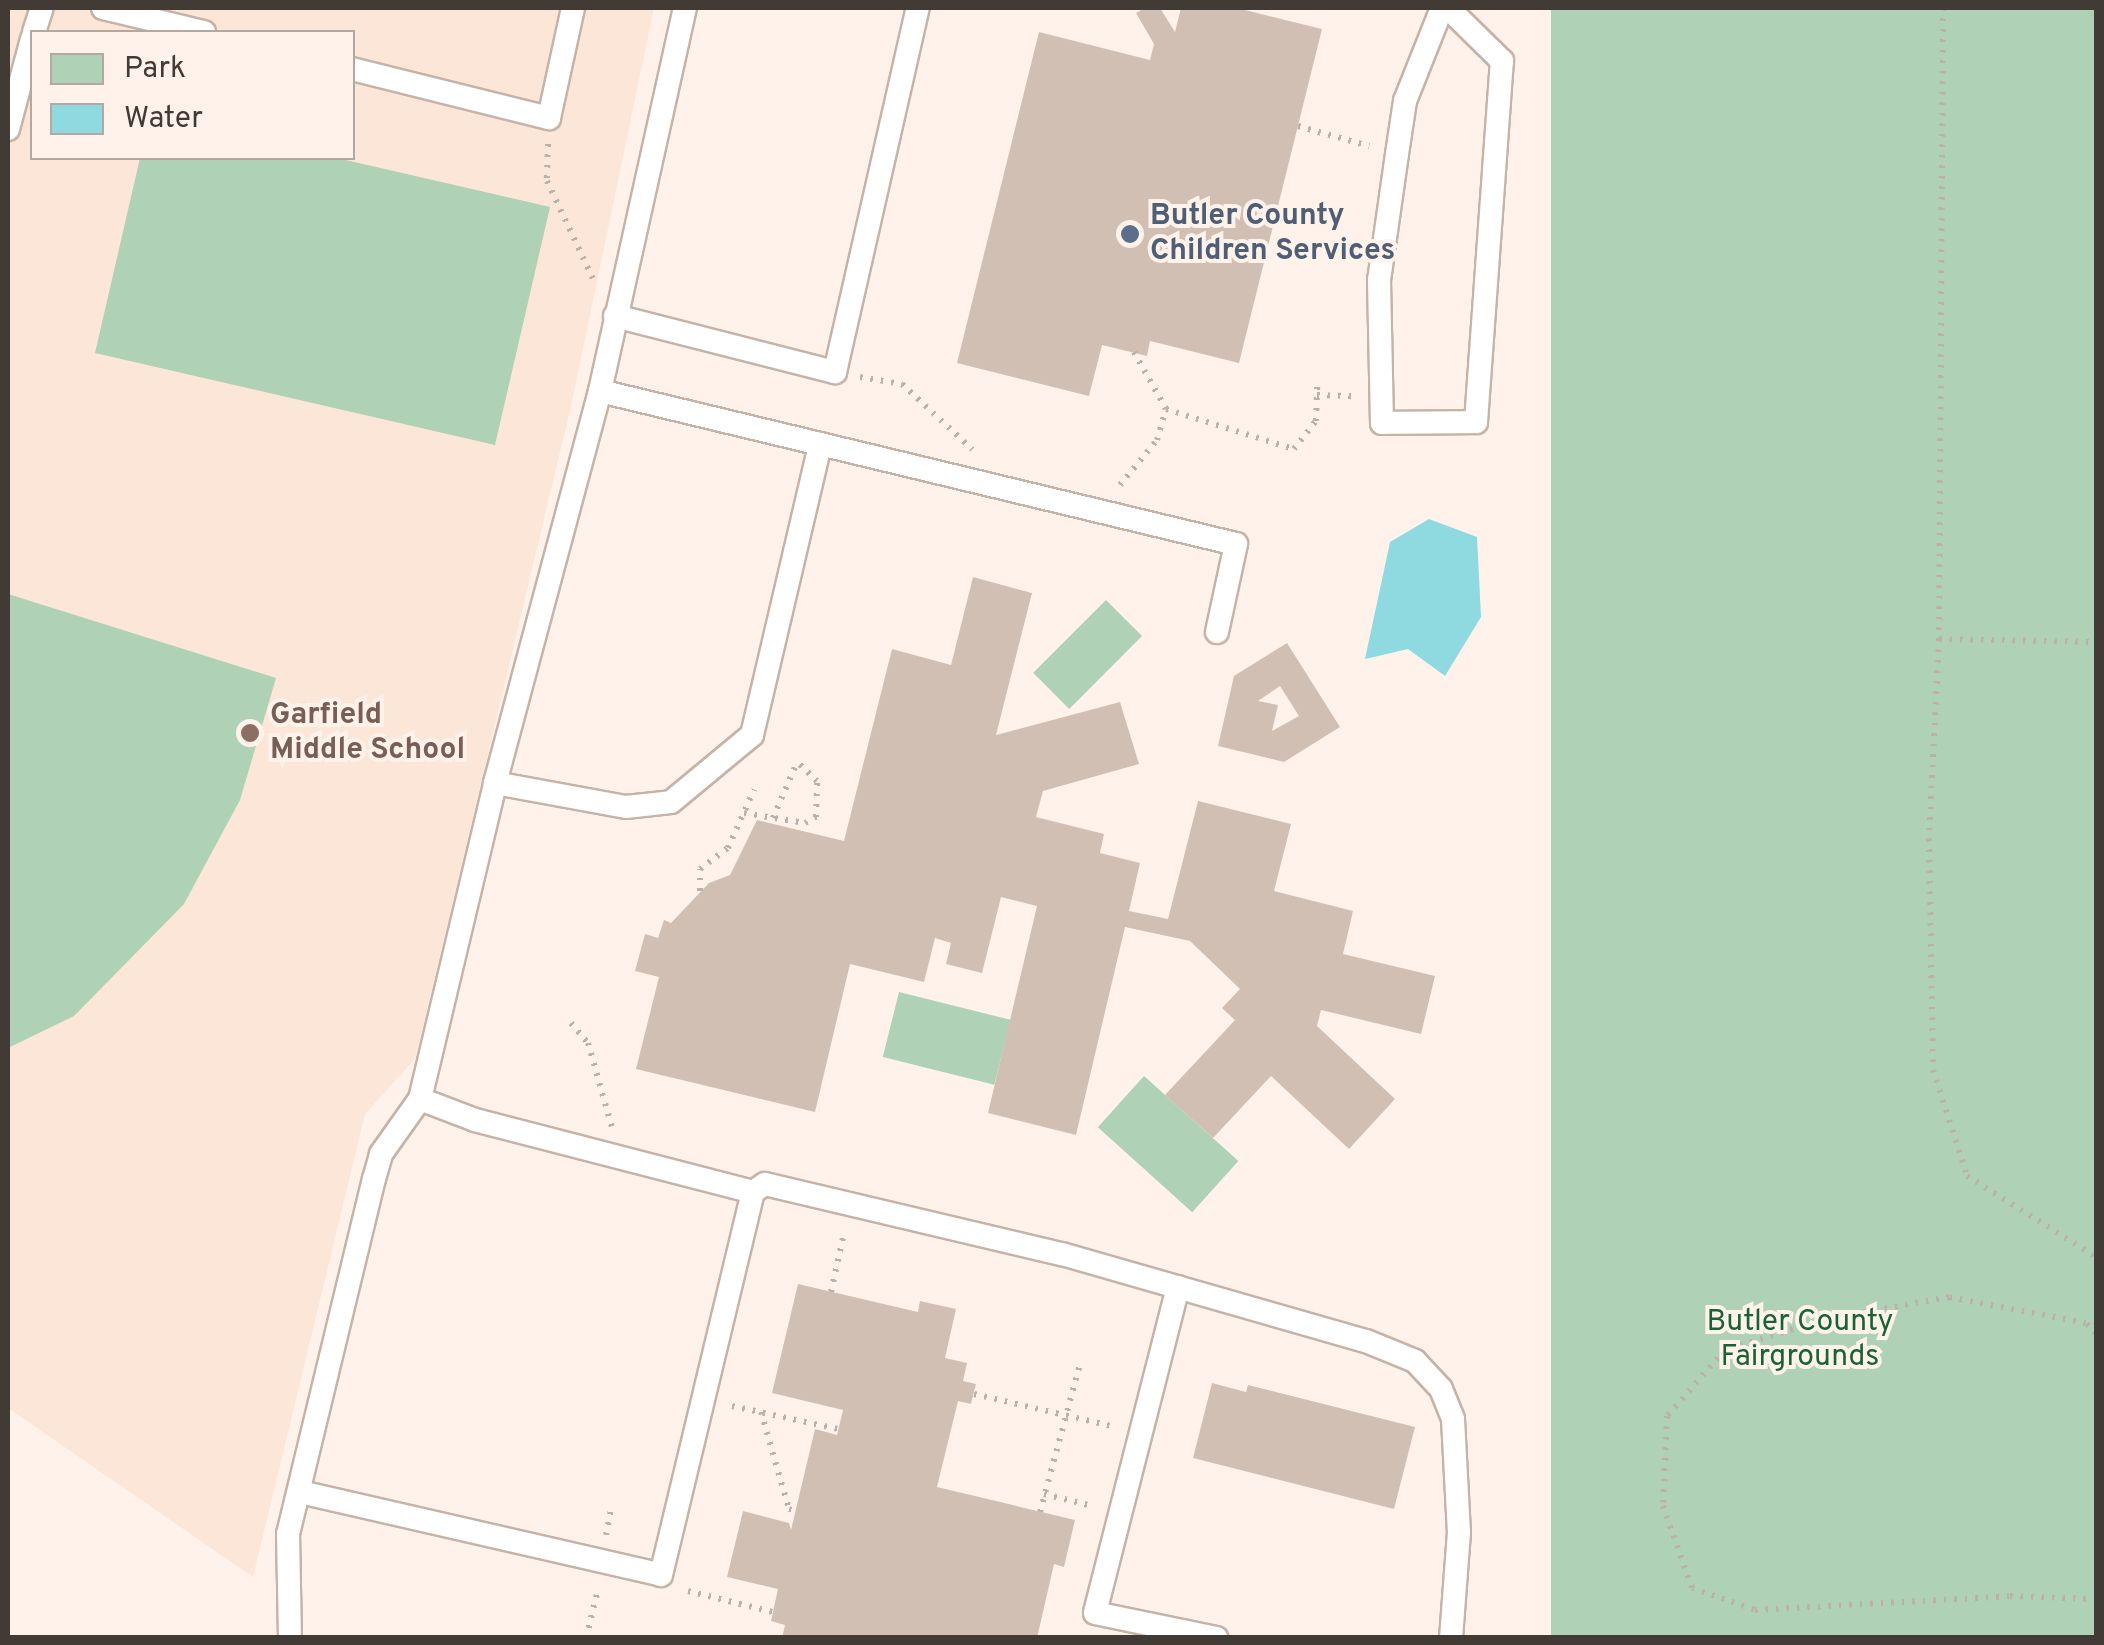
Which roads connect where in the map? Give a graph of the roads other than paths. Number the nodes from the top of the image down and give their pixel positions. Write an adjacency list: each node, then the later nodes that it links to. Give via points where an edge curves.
1 (104, 8): 6 (lane)
2 (573, 8): 8 (lane, via 549,118)
3 (918, 8): 10 (lane, via 834,372)
4 (1445, 8): 4 (lane, via 1405,101 1379,280 1382,423 1476,422 1502,61)
5 (680, 9): 10 (lane)
6 (196, 30)
7 (30, 47): 9 (lane)
8 (355, 71)
9 (8, 129)
10 (615, 316): 11 (lane)
11 (600, 391): 12 (lane); 14 (lane)
12 (820, 444): 13 (lane, via 1236,544); 14 (lane, via 752,736 671,802 626,807)
13 (1217, 632)
14 (495, 782): 15 (lane)
15 (420, 1098): 16 (lane, via 475,1120); 18 (lane, via 382,1154)
16 (752, 1192): 17 (lane, via 764,1184); 18 (lane, via 662,1575)
17 (1178, 1287): 20 (lane, via 1095,1613); 21 (lane, via 1366,1341 1414,1361 1442,1389 1453,1418 1459,1532)
18 (300, 1492): 19 (lane, via 288,1534)
19 (290, 1638)
20 (1216, 1638)
21 (1450, 1638)

